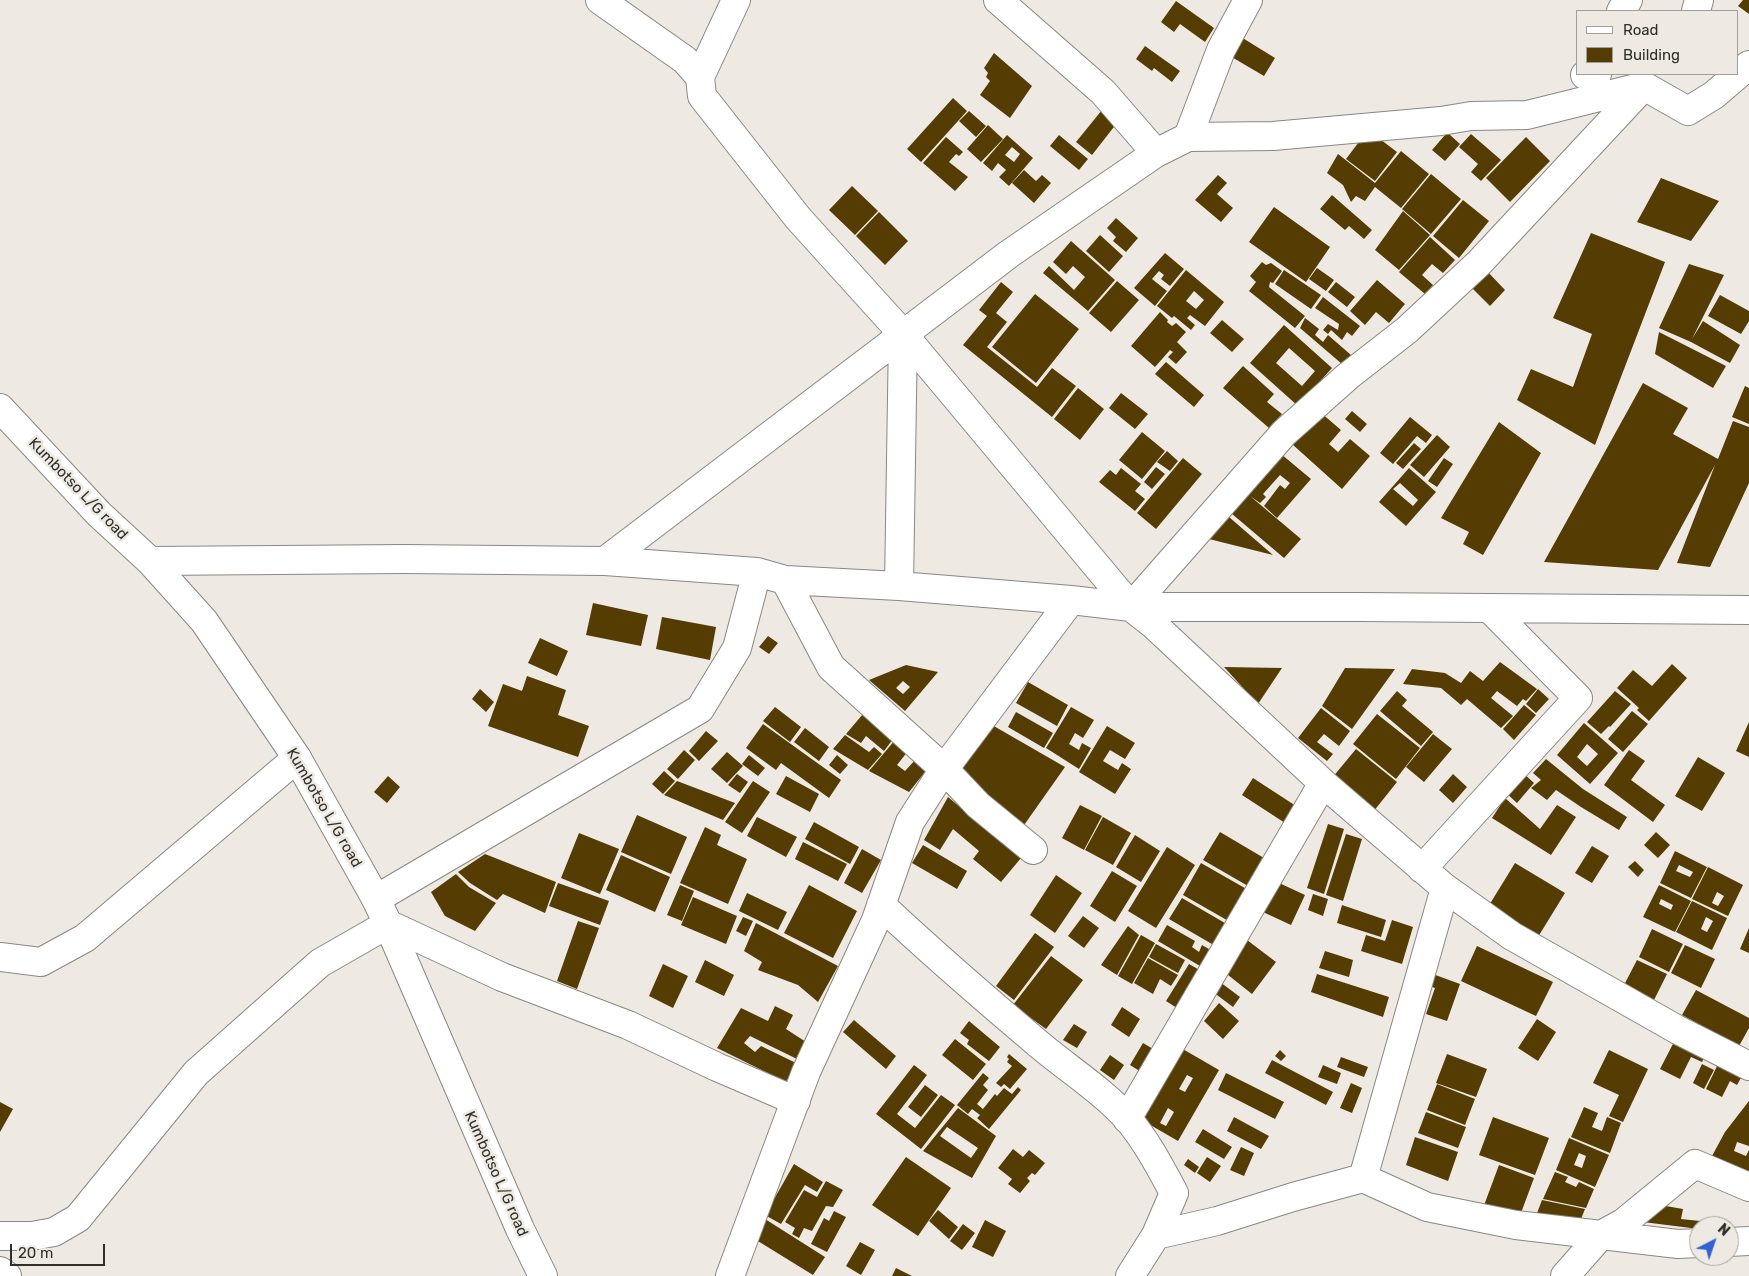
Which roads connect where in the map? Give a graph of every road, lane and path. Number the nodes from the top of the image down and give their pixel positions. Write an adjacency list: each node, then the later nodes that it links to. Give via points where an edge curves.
1 (736, 0): 8 (street)
2 (998, 0): 11 (street, via 1102,92)
3 (1248, 0): 10 (street, via 1221,50)
4 (603, 1): 8 (street, via 685,60)
5 (1749, 66): 6 (street)
6 (1739, 74)
7 (1738, 75): 9 (street, via 1688,111)
8 (700, 77): 12 (street, via 702,96 798,218)
9 (1644, 86): 10 (street, via 1527,115 1471,116 1273,136); 20 (street, via 1479,262 1407,330 1348,376 1284,433)
10 (1188, 137): 11 (street)
11 (1156, 153): 12 (street, via 1008,254)
12 (903, 334): 15 (street); 18 (street); 20 (street)
13 (0, 408): 14 (street, Kumbotso L/G road, via 99,514)
14 (150, 561): 15 (street); 23 (street, Kumbotso L/G road, via 204,621)
15 (605, 561): 16 (street)
16 (757, 572): 17 (street); 29 (street, via 737,648 700,709)
17 (786, 580): 18 (street); 24 (street, via 831,667)
18 (899, 586): 19 (street)
19 (1071, 600): 20 (street); 24 (street)
20 (1131, 607): 21 (street); 25 (street)
21 (1490, 608): 22 (street); 27 (street, via 1578,698)
22 (1749, 610)
23 (297, 758): 29 (street, Kumbotso L/G road); 32 (street, via 85,938 41,962)
24 (944, 769): 26 (street, via 978,805); 30 (street, via 910,822)
25 (1323, 783): 27 (street); 35 (street)
26 (1033, 850)
27 (1422, 869): 28 (street)
28 (1445, 888): 33 (street, via 1512,936 1678,1030); 36 (street)
29 (376, 899): 31 (street, Kumbotso L/G road)
30 (882, 905): 34 (street, via 806,1072); 35 (street, via 927,948)
31 (388, 924): 34 (street, via 478,966 628,1025); 40 (street, via 320,962 196,1073 78,1218 54,1232); 44 (street, Kumbotso L/G road)
32 (0, 957)
33 (1749, 1066)
34 (796, 1102): 45 (street)
35 (1127, 1119): 38 (street, via 1152,1151 1174,1193)
36 (1362, 1178): 38 (street, via 1217,1221); 39 (street, via 1427,1207 1516,1225)
37 (1749, 1187): 39 (street, via 1695,1164 1623,1223)
38 (1156, 1235): 46 (street)
39 (1601, 1235): 41 (street); 47 (street)
40 (0, 1236)
41 (1689, 1243)
42 (0, 1271): 43 (street)
43 (7, 1276)
44 (543, 1276)
45 (730, 1276)
46 (1130, 1276)
47 (1565, 1276)

